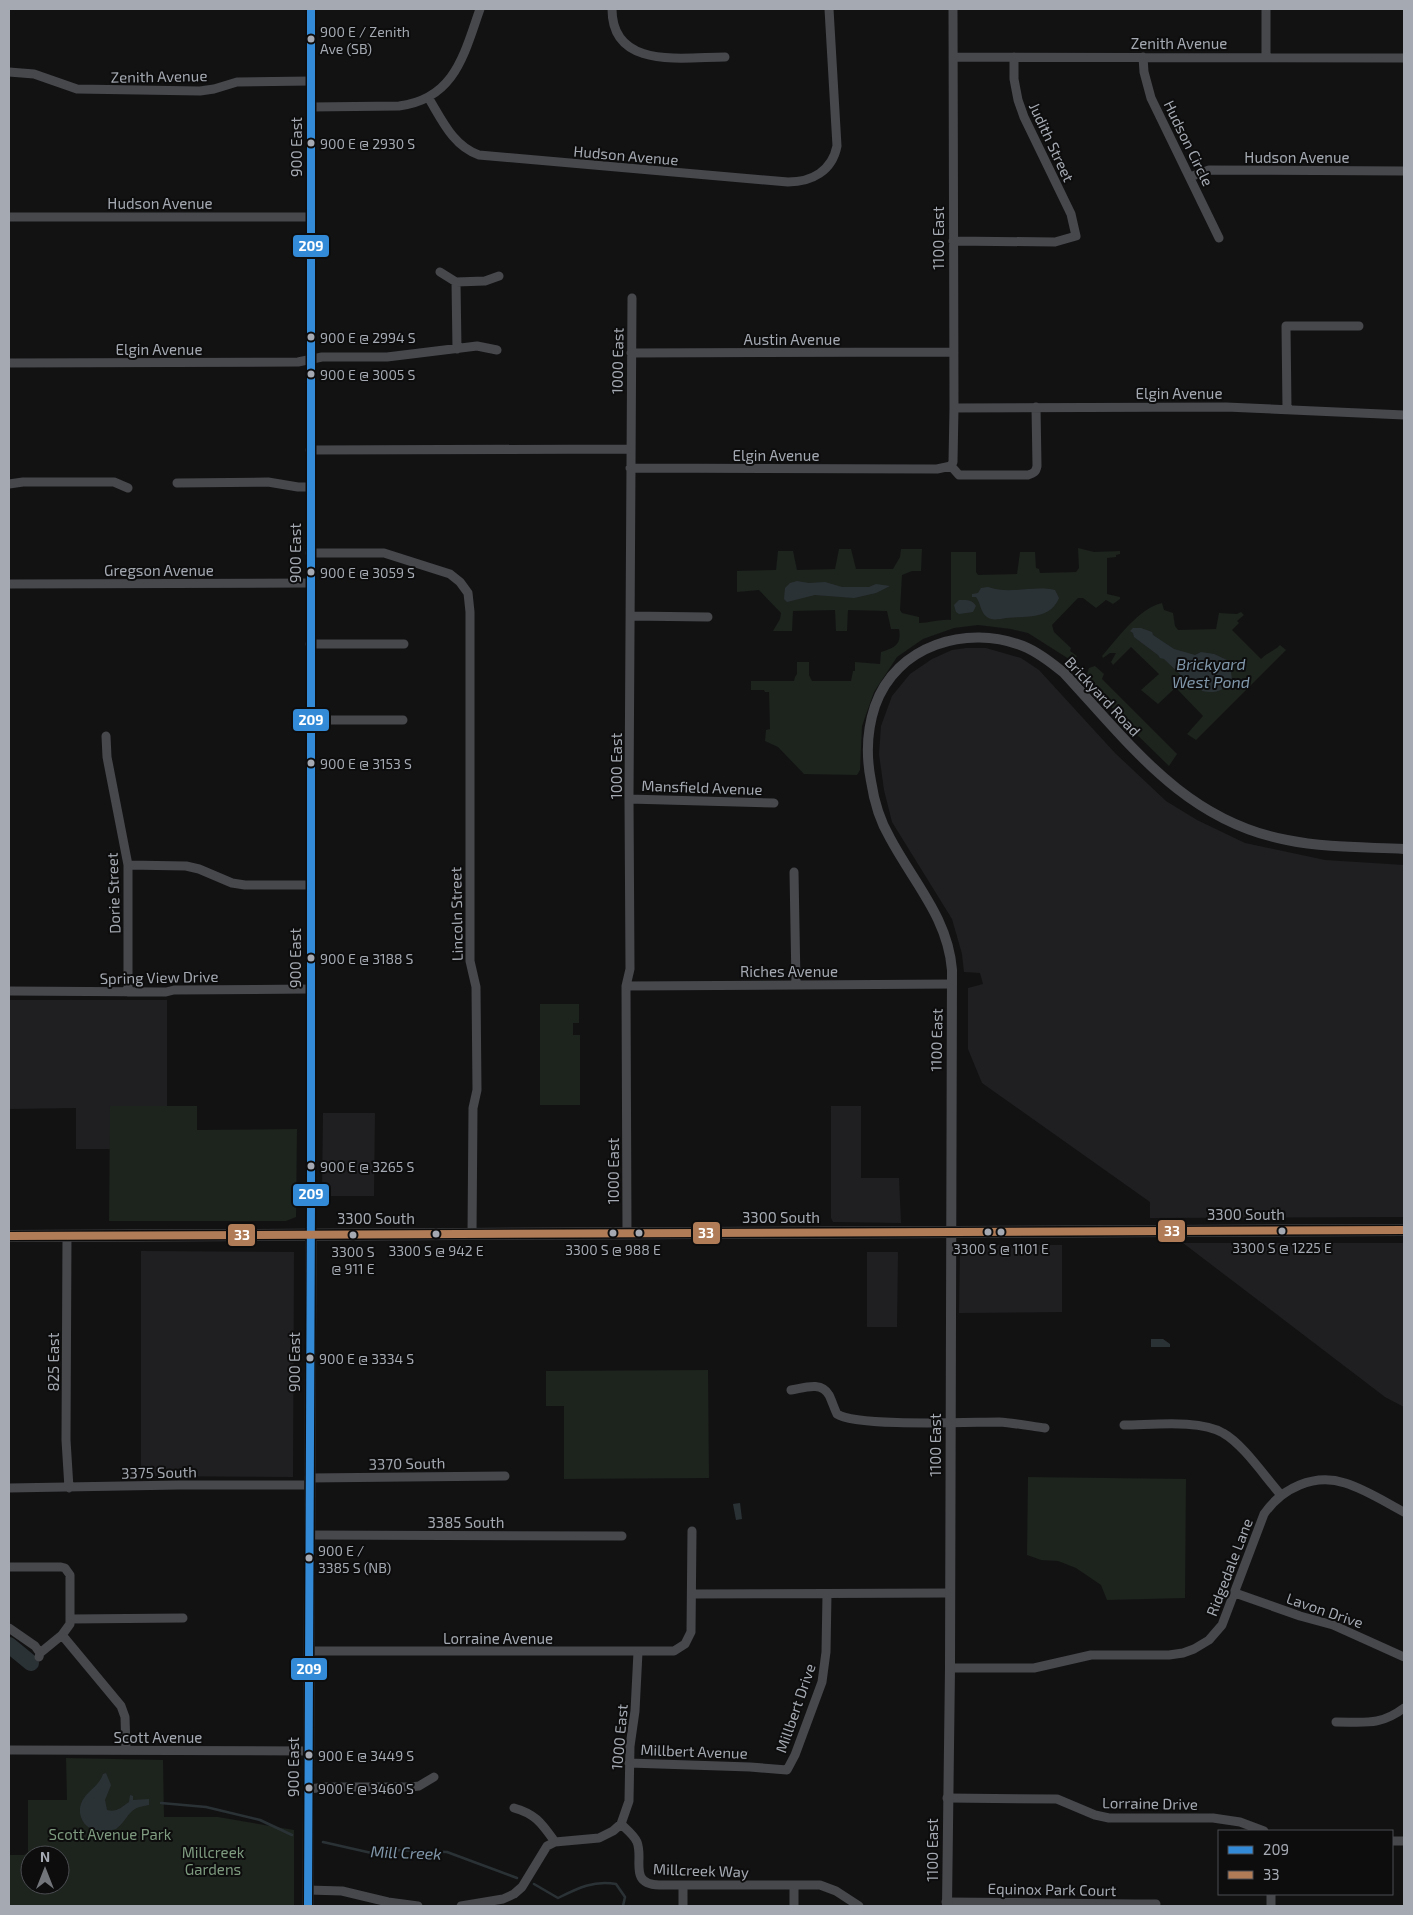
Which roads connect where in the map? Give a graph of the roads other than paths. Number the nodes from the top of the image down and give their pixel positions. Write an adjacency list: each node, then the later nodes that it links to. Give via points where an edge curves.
1 (311, 9): 14 (street, 900 East)
2 (480, 9): 15 (street, via 456,71 444,86)
3 (612, 9): 7 (street, via 616,33 642,55)
4 (829, 9): 15 (street, Hudson Avenue, via 836,151 824,171 810,180 794,182 485,156 458,143)
5 (953, 9): 8 (street, 1100 East)
6 (1266, 9): 11 (street)
7 (725, 57)
8 (953, 57): 9 (street, Zenith Avenue); 22 (street, 1100 East)
9 (1014, 57): 10 (street, Zenith Avenue); 22 (street, Judith Street, via 1016,93 1024,118 1070,214 1076,236 1055,242)
10 (1143, 57): 11 (street, Zenith Avenue); 18 (street, Hudson Circle, via 1151,98)
11 (1266, 57): 12 (street, Zenith Avenue)
12 (1404, 58)
13 (9, 72): 14 (street, Zenith Avenue, via 34,74 65,86 90,90 200,90 237,82)
14 (311, 81): 16 (street, 900 East)
15 (428, 97): 16 (street, via 399,106)
16 (311, 107): 20 (street, 900 East)
17 (1404, 172): 18 (street, Hudson Avenue, via 1209,170)
18 (1190, 177): 21 (street, Hudson Circle)
19 (9, 217): 20 (street, Hudson Avenue)
20 (310, 217): 32 (street, 900 East)
21 (1219, 238)
22 (953, 242): 30 (street, 1100 East)
23 (440, 272): 25 (street)
24 (499, 276): 25 (street, via 485,282)
25 (456, 282): 28 (street)
26 (632, 298): 31 (street, 1000 East)
27 (1359, 326): 36 (street, via 1286,326)
28 (457, 349): 29 (street, via 477,346); 32 (street, via 387,357 322,357)
29 (497, 350)
30 (954, 352): 31 (street, Austin Avenue); 35 (street, 1100 East)
31 (631, 353): 38 (street, 1000 East)
32 (310, 360): 33 (street, Elgin Avenue); 39 (street, 900 East)
33 (9, 363)
34 (1036, 406): 35 (street, Elgin Avenue); 36 (street, Elgin Avenue); 40 (street, via 1037,466 1034,474 959,475)
35 (954, 408): 40 (street, 1100 East)
36 (1287, 409): 37 (street, Elgin Avenue)
37 (1404, 415)
38 (630, 449): 39 (street); 41 (street, 1000 East)
39 (310, 450): 44 (street, 900 East)
40 (951, 466): 41 (street, Elgin Avenue, via 937,469)
41 (630, 468): 49 (street, 1000 East)
42 (177, 482): 44 (street, via 268,482)
43 (9, 484): 45 (street, via 114,482)
44 (310, 487): 46 (street, 900 East)
45 (128, 488)
46 (310, 553): 47 (street, 900 East); 71 (street, Lincoln Street, via 384,553 450,574 468,593 470,961 476,987)
47 (310, 583): 48 (street, Gregson Avenue); 51 (street, 900 East)
48 (9, 584)
49 (630, 616): 50 (street); 56 (street, 1000 East)
50 (708, 617)
51 (310, 644): 52 (street); 53 (street, 900 East)
52 (404, 644)
53 (310, 720): 54 (street); 61 (street, 900 East)
54 (403, 720)
55 (106, 736): 59 (street, Dorie Street, via 107,757)
56 (629, 799): 57 (street, Mansfield Avenue); 64 (street, 1000 East, via 630,970)
57 (774, 803)
58 (1404, 849): 63 (street, Brickyard Road, via 1292,841 1232,822 1190,799 1144,762 1064,673 1049,661 1007,640 981,636 952,639 918,654 892,678 876,704 868,748 870,779 881,818 945,932 951,957)
59 (128, 865): 61 (street, via 186,866 245,885); 67 (street, Dorie Street)
60 (794, 872): 62 (street)
61 (310, 885): 65 (street, 900 East)
62 (796, 984): 63 (street, Riches Avenue); 64 (street, Riches Avenue)
63 (952, 984): 69 (street, 1100 East)
64 (626, 986): 70 (street, 1000 East)
65 (310, 989): 67 (street, Spring View Drive); 72 (street, 900 East)
66 (9, 991): 67 (street, Spring View Drive)
67 (128, 992)
68 (1404, 1230): 69 (main road, 3300 South)
69 (951, 1232): 70 (main road, 3300 South); 76 (street, 1100 East)
70 (627, 1233): 71 (main road, 3300 South)
71 (472, 1234): 72 (main road, 3300 South)
72 (311, 1235): 74 (main road, 3300 South); 80 (main road, 900 East)
73 (9, 1236): 74 (main road, 3300 South)
74 (67, 1236): 82 (street, 825 East, via 66,1440)
75 (791, 1390): 76 (street, via 814,1386 823,1388 838,1414 844,1418)
76 (950, 1423): 78 (street, via 1000,1422); 90 (street, 1100 East)
77 (1124, 1425): 83 (street, via 1197,1425 1218,1430 1237,1443)
78 (1045, 1428)
79 (505, 1476): 80 (street, 3370 South)
80 (309, 1482): 82 (street, 3375 South); 86 (main road, 900 East)
81 (9, 1488): 82 (street, 3375 South)
82 (69, 1488)
83 (1281, 1496): 84 (street, Ridgedale Lane, via 1294,1487 1334,1480 1351,1485); 89 (street, Ridgedale Lane, via 1264,1514)
84 (1404, 1512)
85 (692, 1531): 91 (street)
86 (309, 1535): 87 (street, 3385 South); 97 (main road, 900 East)
87 (622, 1536)
88 (9, 1567): 94 (street, via 65,1568 70,1575)
89 (1235, 1592): 99 (street, Lavon Drive, via 1333,1625); 100 (street, Ridgedale Lane, via 1216,1633 1202,1645 1183,1654 1091,1655 1034,1668)
90 (949, 1593): 92 (street); 100 (street, 1100 East)
91 (692, 1594): 92 (street); 98 (street, Lorraine Avenue, via 691,1632 685,1644 674,1651)
92 (827, 1594): 107 (street, Millbert Drive, via 824,1674)
93 (183, 1618): 94 (street)
94 (71, 1619): 96 (street)
95 (9, 1628): 96 (street, via 35,1646 40,1655)
96 (62, 1635): 104 (street, via 121,1706 125,1717)
97 (309, 1651): 98 (street, Lorraine Avenue); 105 (main road, 900 East)
98 (638, 1652): 106 (street, 1000 East)
99 (1404, 1657)
100 (950, 1668): 110 (street, 1100 East)
101 (1404, 1708): 102 (street, via 1382,1721)
102 (1336, 1722)
103 (9, 1750): 104 (street, Scott Avenue)
104 (126, 1750): 105 (street, Scott Avenue)
105 (308, 1751): 109 (main road, 900 East)
106 (630, 1763): 107 (street, Millbert Avenue); 112 (street, 1000 East, via 628,1801)
107 (787, 1770)
108 (434, 1777): 109 (street, via 412,1787)
109 (308, 1789): 117 (main road, 900 East)
110 (947, 1798): 113 (street, Lorraine Drive, via 1057,1799 1109,1818 1213,1818 1240,1822); 118 (street, 1100 East)
111 (514, 1808): 114 (street, via 528,1812 538,1820)
112 (620, 1824): 114 (street, via 599,1838); 115 (street, Millcreek Way, via 636,1840 638,1868 646,1883)
113 (1261, 1830)
114 (555, 1842): 122 (street, via 547,1846 522,1887 514,1894)
115 (683, 1885): 116 (street, Millcreek Way); 123 (street)
116 (794, 1885): 124 (street); 125 (street, Millcreek Way, via 828,1887)
117 (308, 1890): 120 (main road, 900 East); 121 (street, via 342,1891)
118 (947, 1904): 119 (street, Equinox Park Court)
119 (1156, 1904)
120 (308, 1906)
121 (418, 1906)
122 (461, 1906)
123 (683, 1906)
124 (794, 1906)
125 (858, 1906)

